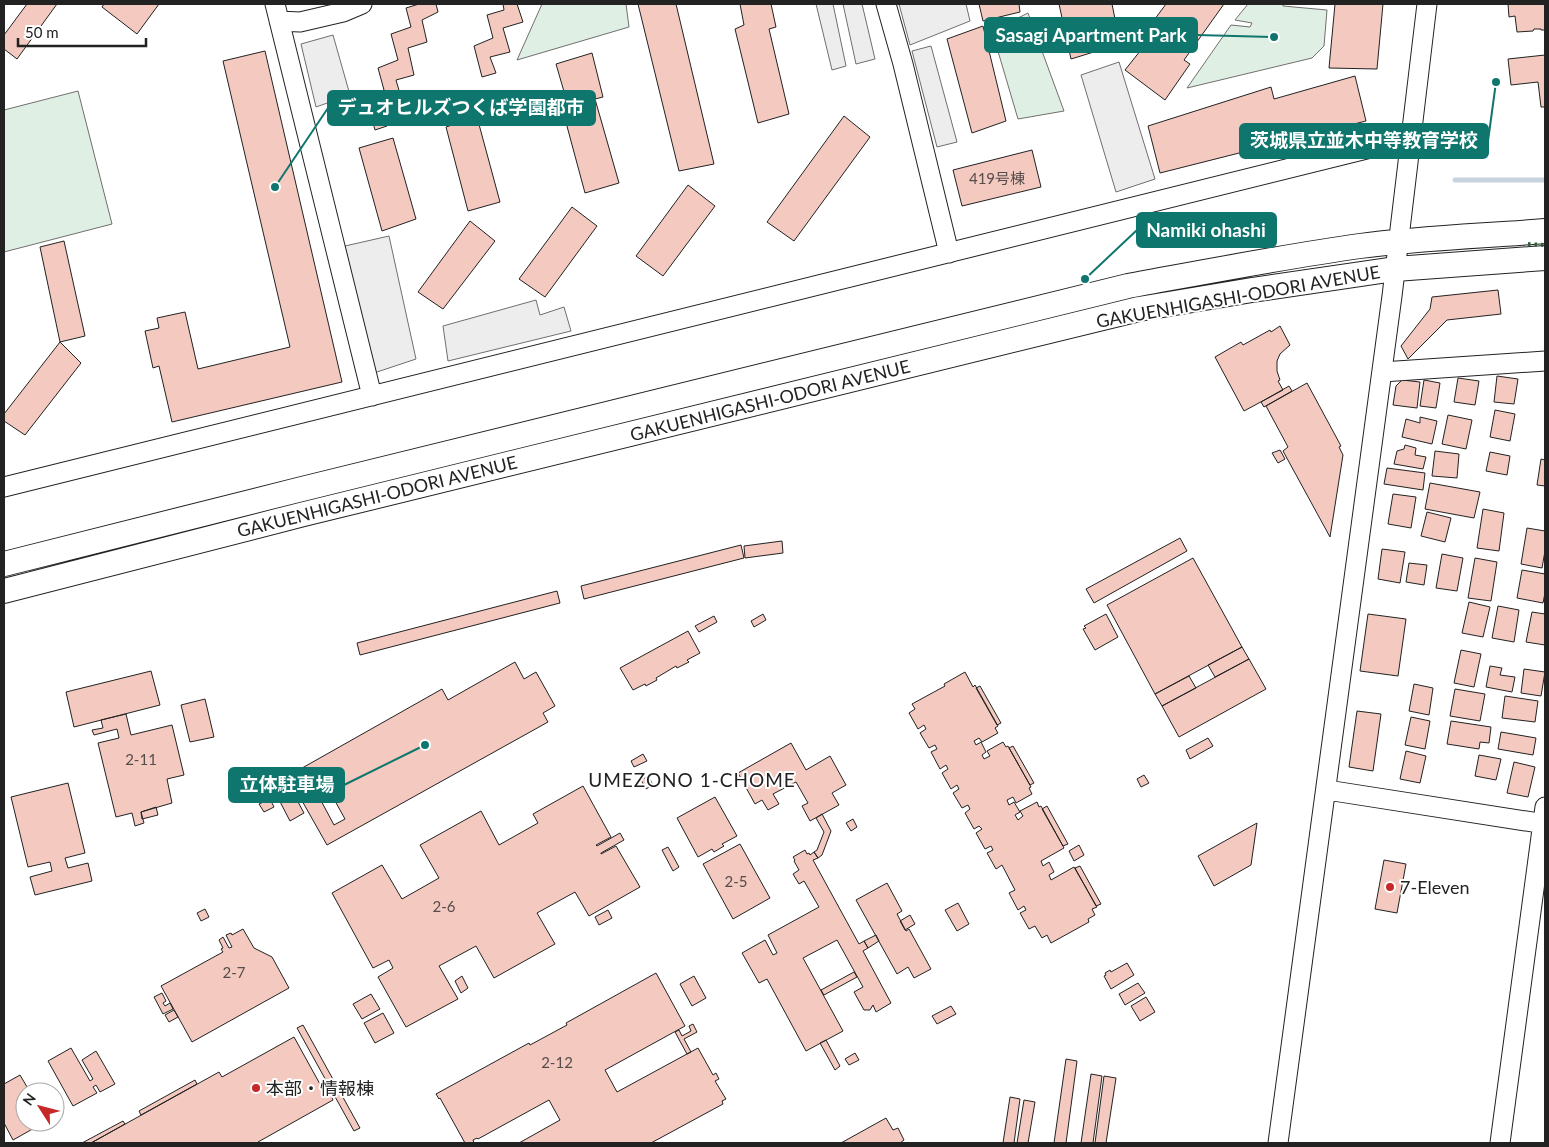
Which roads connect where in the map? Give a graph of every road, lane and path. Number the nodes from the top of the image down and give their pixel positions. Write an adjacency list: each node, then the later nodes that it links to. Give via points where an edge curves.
1 (362, 4): 4 (street, via 300,22)
2 (886, 4): 8 (street)
3 (1427, 4): 5 (street)
4 (277, 13): 13 (street)
5 (1411, 138): 7 (street); 8 (street)
6 (1545, 231): 7 (main road, GAKUENHIGASHI-ODORI AVENUE)
7 (1398, 242): 10 (street); 15 (main road, GAKUENHIGASHI-ODORI AVENUE, via 1235,266 1128,286)
8 (949, 253): 13 (street)
9 (1545, 258): 10 (main road, GAKUENHIGASHI-ODORI AVENUE)
10 (1395, 269): 12 (street); 16 (main road, GAKUENHIGASHI-ODORI AVENUE, via 1139,309)
11 (1545, 361): 12 (street)
12 (1382, 372): 17 (street)
13 (372, 396): 14 (street)
14 (4, 487)
15 (4, 564)
16 (4, 591)
17 (1327, 790): 18 (street); 19 (street)
18 (1545, 818): 20 (street)
19 (1278, 1143)
20 (1500, 1143)

